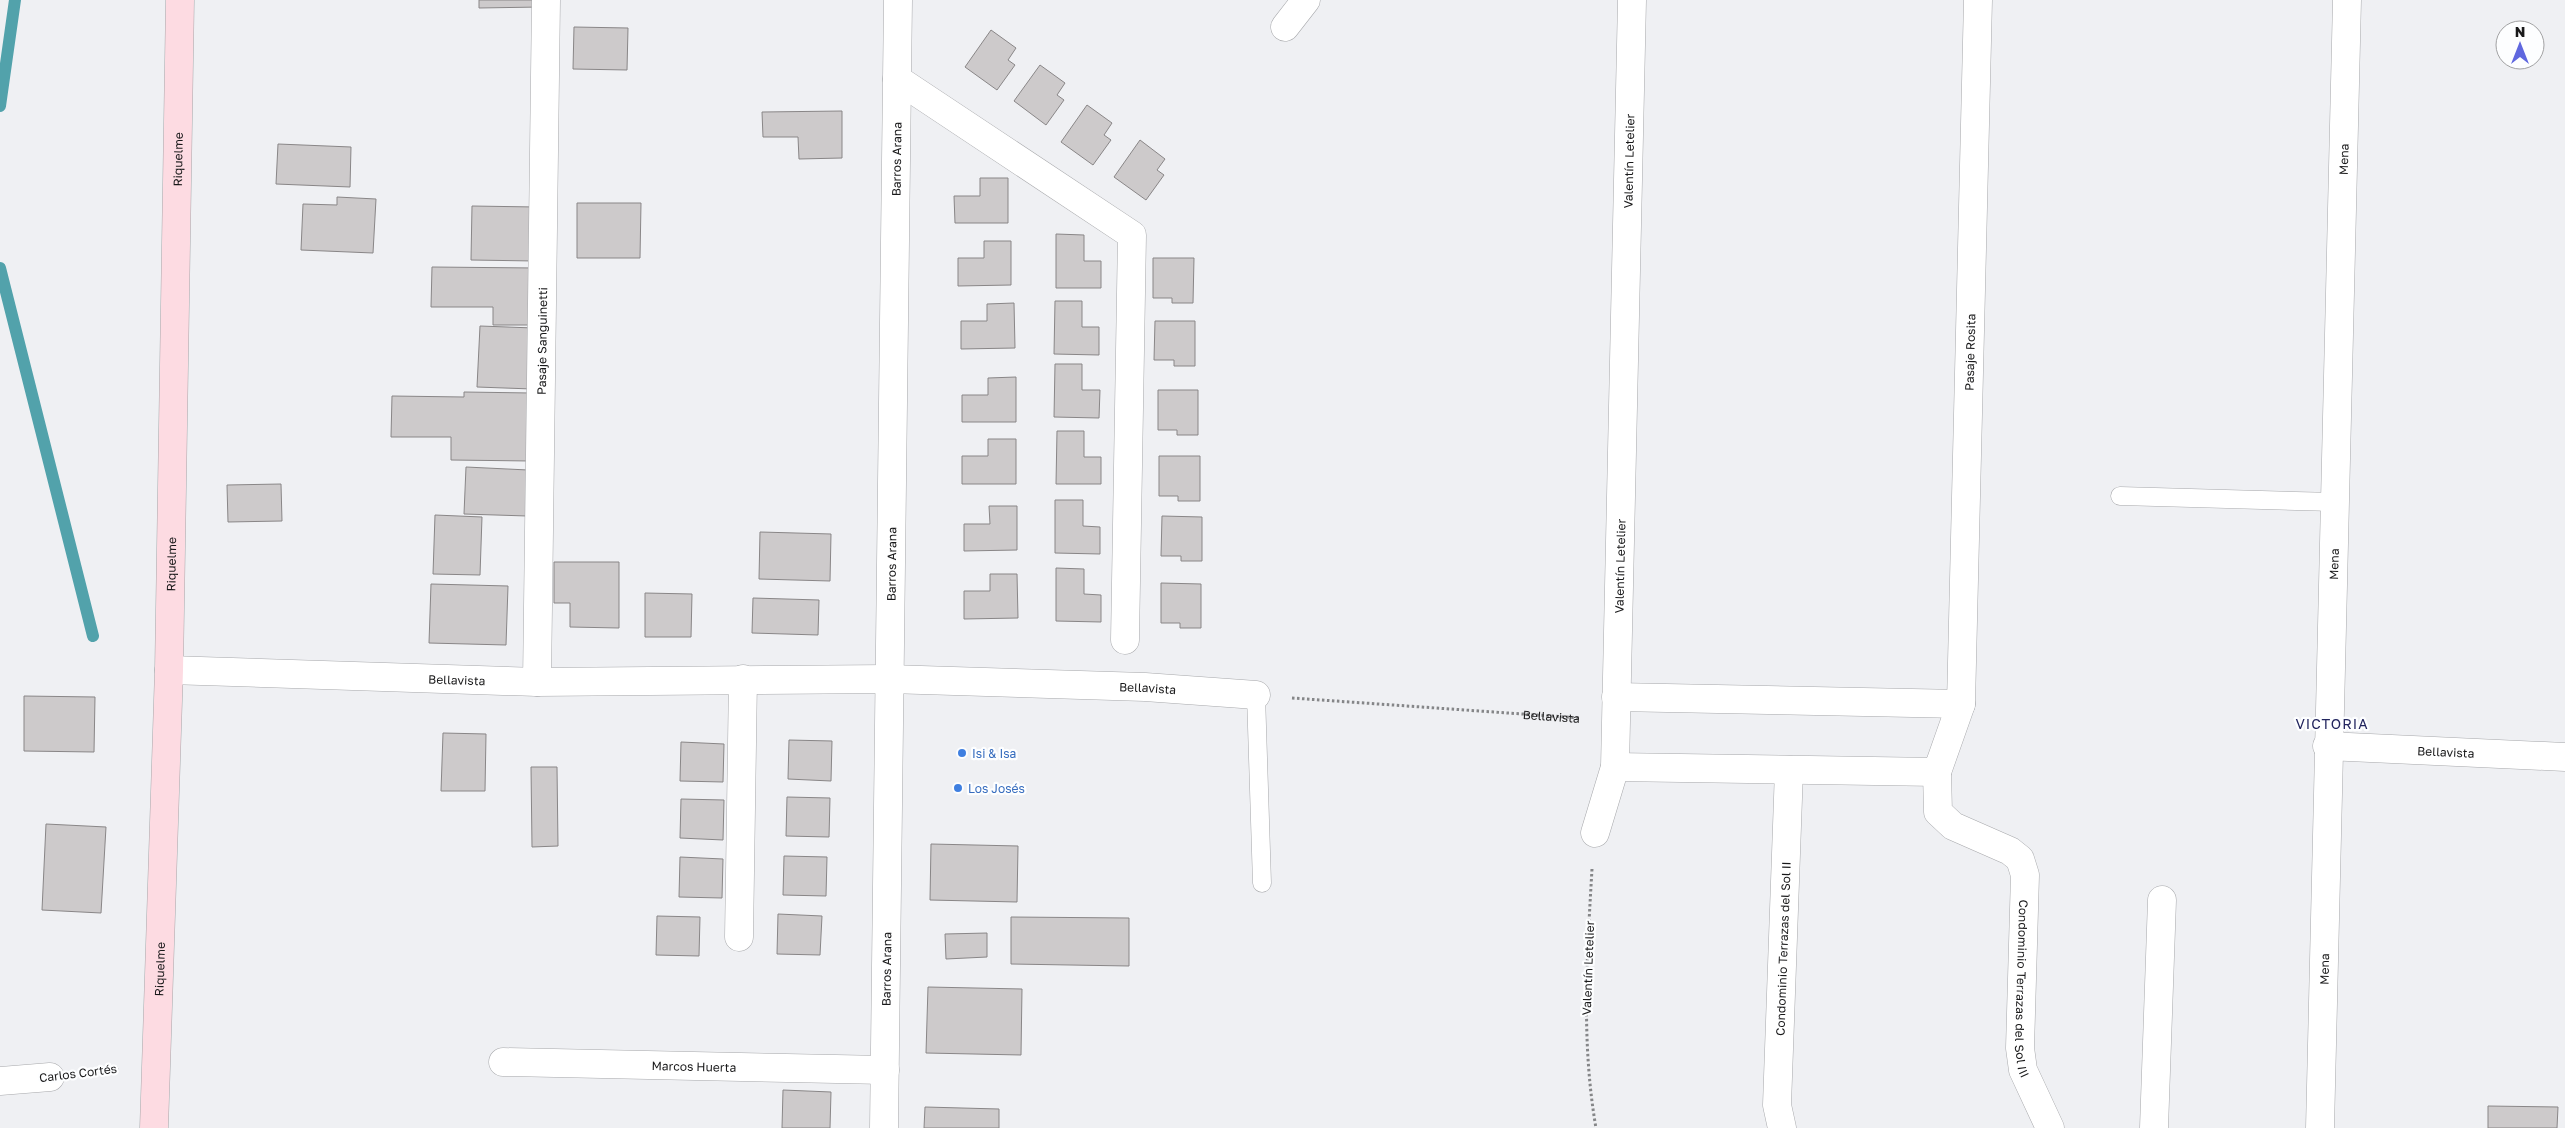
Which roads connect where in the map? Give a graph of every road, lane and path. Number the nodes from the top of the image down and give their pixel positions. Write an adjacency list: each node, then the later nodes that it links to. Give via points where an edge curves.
1 (180, 0): 13 (main road, Riquelme)
2 (546, 0): 16 (street, Pasaje Sanguinetti)
3 (898, 0): 9 (street, Barros Arana)
4 (1306, 0): 8 (street)
5 (1632, 0): 18 (street, Valentín Letelier)
6 (1978, 0): 19 (street, Pasaje Rosita)
7 (2347, 0): 11 (street, Mena)
8 (1285, 27)
9 (897, 79): 12 (street, via 1132,235); 15 (street, Barros Arana)
10 (2120, 496): 11 (lane)
11 (2335, 502): 20 (street, Mena)
12 (1125, 640)
13 (169, 670): 16 (street, Bellavista); 30 (main road, Riquelme)
14 (743, 679): 15 (street, Bellavista); 16 (street, Bellavista); 28 (street)
15 (889, 679): 17 (street, Bellavista, via 1145,687); 31 (street, Barros Arana)
16 (537, 682)
17 (1256, 695): 18 (path, Bellavista, via 1579,719); 26 (lane)
18 (1616, 696): 19 (street); 22 (street, Valentín Letelier)
19 (1961, 704): 24 (street)
20 (2328, 746): 21 (street, Bellavista); 40 (street, Mena)
21 (2565, 757)
22 (1615, 767): 23 (street); 25 (street, Valentín Letelier)
23 (1789, 770): 24 (street); 37 (street, Condominio Terrazas del Sol II, via 1777,1105)
24 (1936, 772): 38 (street, Condominio Terrazas del Sol III, via 1938,812 1953,826 2010,851 2020,860 2025,875 2020,1048 2024,1070)
25 (1595, 833): 36 (path, Valentín Letelier, via 1586,982 1589,1085)
26 (1262, 883)
27 (2162, 900): 39 (street)
28 (739, 937)
29 (503, 1062): 31 (street, Marcos Huerta)
30 (155, 1064): 32 (path, Carlos Cortés); 34 (main road, Riquelme)
31 (885, 1070): 35 (street, Barros Arana)
32 (50, 1077): 33 (street, Carlos Cortés)
33 (0, 1081)
34 (154, 1128)
35 (884, 1128)
36 (1596, 1128)
37 (1782, 1128)
38 (2050, 1128)
39 (2154, 1128)
40 (2320, 1128)

